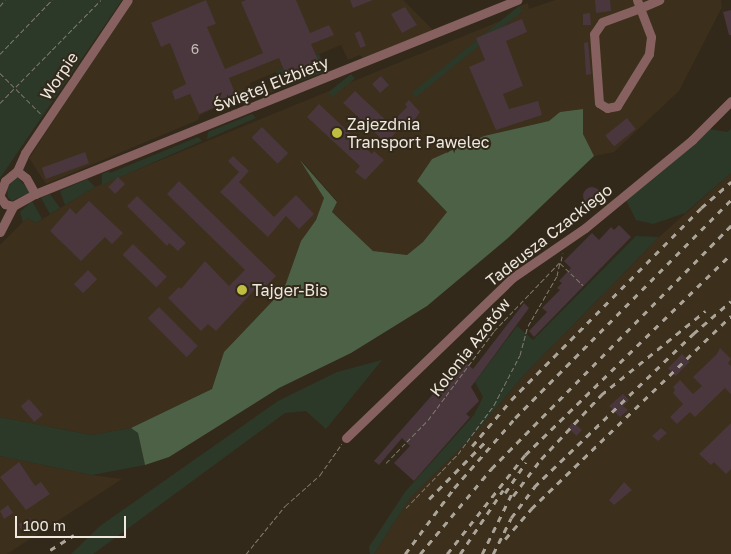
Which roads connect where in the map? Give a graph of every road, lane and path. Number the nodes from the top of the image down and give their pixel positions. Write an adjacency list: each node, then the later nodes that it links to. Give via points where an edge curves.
1 (5, 0): 8 (path)
2 (52, 0): 9 (path)
3 (101, 0): 11 (path)
4 (128, 0): 14 (street, Worpie)
5 (517, 0): 16 (street, Świętej Elżbiety)
6 (659, 0): 7 (street)
7 (638, 4): 7 (street, via 602,22 594,34 599,102 608,108 617,106 649,54 652,37)
8 (0, 6)
9 (0, 54)
10 (0, 73): 11 (path)
11 (15, 88): 13 (path); 14 (path)
12 (731, 102): 20 (street, Tadeusza Czackiego, via 676,154)
13 (0, 103)
14 (48, 120): 15 (street, Worpie)
15 (17, 171): 16 (street, via 26,178); 17 (street, via 5,181)
16 (35, 194): 18 (street)
17 (0, 196): 18 (street, via 5,204)
18 (13, 206): 19 (street)
19 (0, 232)
20 (565, 243): 21 (path); 23 (street, Tadeusza Czackiego, via 512,278)
21 (560, 262): 22 (path); 24 (path, Kolonia Azotów, via 516,305 428,420); 25 (path, via 556,276 528,326 520,355 494,405 458,454)
22 (583, 285)
23 (346, 438): 26 (path, via 320,475 285,506)
24 (386, 463)
25 (406, 508)
26 (246, 554)

